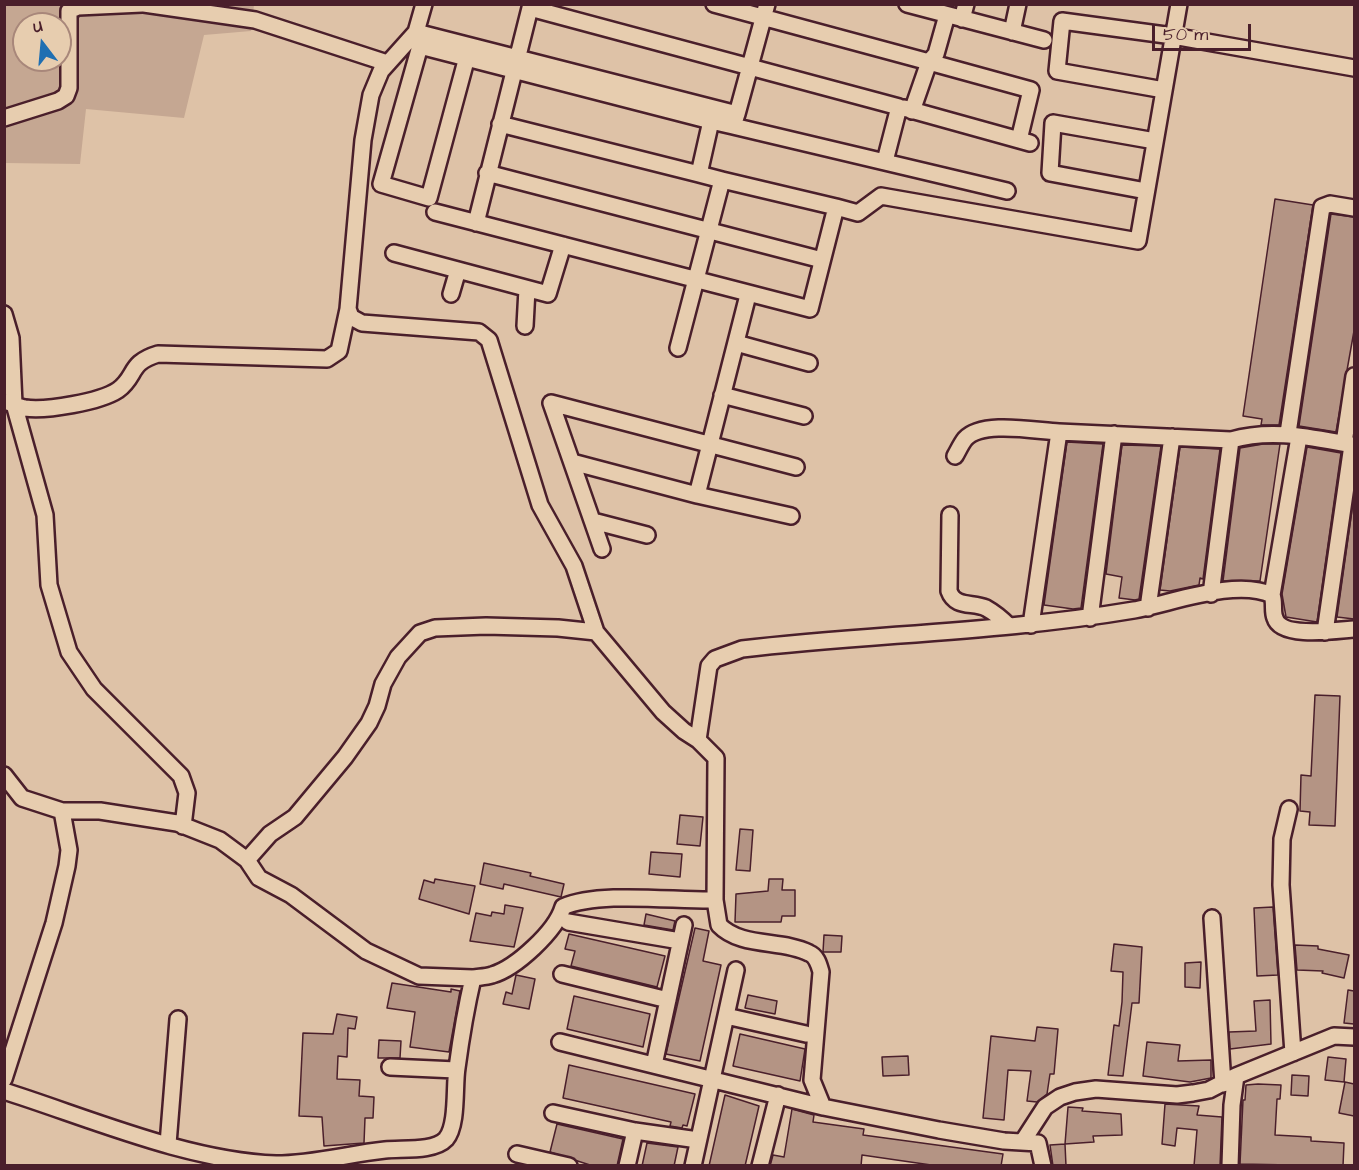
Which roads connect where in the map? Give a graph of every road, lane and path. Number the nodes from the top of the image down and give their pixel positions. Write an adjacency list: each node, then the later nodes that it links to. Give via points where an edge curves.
1 (143, 4): 8 (street); 17 (street, via 255,20)
2 (424, 4): 11 (street)
3 (714, 4): 9 (street)
4 (907, 4): 10 (street)
5 (1018, 4): 12 (street)
6 (1179, 4): 13 (street)
7 (531, 6): 18 (street); 19 (street)
8 (64, 8): 23 (street, via 69,88 66,96)
9 (765, 11): 16 (street); 19 (street)
10 (958, 13): 12 (street); 16 (street)
11 (416, 32): 17 (street); 18 (street)
12 (1012, 32): 14 (street)
13 (1173, 36): 20 (street); 21 (street); 21 (street, via 1062,21 1057,71)
14 (1044, 40)
15 (467, 57): 15 (street, via 420,46 381,184 429,198); 18 (street)
16 (929, 62): 22 (street); 22 (street, via 1031,90 1025,141)
17 (387, 63): 47 (street, via 376,79 366,115)
18 (515, 64): 24 (street); 25 (street); 26 (street)
19 (750, 68): 22 (street); 24 (street)
20 (1354, 68)
21 (1164, 90): 27 (street)
22 (905, 109): 28 (street)
23 (4, 118)
24 (735, 120): 25 (street); 28 (street)
25 (711, 121): 30 (street)
26 (500, 124): 29 (street); 30 (street)
27 (1155, 141): 33 (street); 33 (street, via 1053,123 1050,173)
28 (885, 160): 32 (street)
29 (487, 173): 37 (street); 38 (street)
30 (699, 174): 31 (street)
31 (722, 180): 34 (street); 38 (street)
32 (1007, 191)
33 (1146, 191): 34 (street, via 1138,241 881,196 858,213)
34 (836, 207): 41 (street)
35 (1354, 208): 59 (street, via 1330,204 1322,207)
36 (435, 212): 37 (street)
37 (476, 223): 39 (street)
38 (709, 228): 41 (street); 43 (street)
39 (563, 245): 43 (street); 44 (street, via 549,294)
40 (394, 253): 42 (street)
41 (822, 260): 46 (street, via 810,309)
42 (458, 270): 44 (street); 45 (street)
43 (696, 280): 46 (street); 51 (street)
44 (527, 289): 49 (street)
45 (451, 294)
46 (748, 295): 50 (street)
47 (348, 309): 55 (street, via 339,351 327,359 158,354 139,362 112,393 37,408); 80 (street, via 351,317 362,323 479,332 489,340 540,505 574,566)
48 (4, 314): 55 (street, via 11,338)
49 (525, 326)
50 (736, 343): 52 (street); 54 (street)
51 (678, 348)
52 (809, 363)
53 (1354, 376): 63 (street)
54 (722, 395): 56 (street); 62 (street)
55 (9, 403): 86 (street, via 45,515 49,585 69,652 94,689 181,776 187,793)
56 (804, 416)
57 (1059, 432): 58 (street); 64 (street, via 989,428 965,439); 77 (street)
58 (1114, 434): 60 (street); 76 (street)
59 (1294, 435): 61 (street, via 1259,433); 63 (street); 74 (street)
60 (1172, 437): 61 (street); 75 (street)
61 (1232, 440): 73 (street)
62 (710, 444): 65 (street, via 551,403); 66 (street); 67 (street)
63 (1350, 445): 81 (street)
64 (955, 456)
65 (572, 462): 67 (street); 70 (street)
66 (796, 467)
67 (697, 495): 69 (street)
68 (950, 515): 78 (street, via 951,598 984,607)
69 (791, 516)
70 (593, 521): 71 (street); 72 (street)
71 (647, 535)
72 (602, 549)
73 (1211, 594): 74 (street, via 1246,589); 75 (street)
74 (1272, 595): 81 (street, via 1274,618 1282,628)
75 (1148, 608): 76 (street)
76 (1090, 618): 77 (street)
77 (1031, 625): 78 (street)
78 (1009, 627): 82 (street, via 791,643 728,653 709,666)
79 (1354, 629): 81 (street)
80 (596, 632): 82 (street, via 663,712); 87 (street, via 476,626 435,628 420,633 398,657 369,723 345,757 295,817 270,834)
81 (1325, 632)
82 (698, 740): 88 (street, via 716,764)
83 (4, 775): 85 (street, via 22,798)
84 (1289, 809): 100 (street, via 1282,839 1281,885)
85 (62, 811): 86 (street, via 100,811); 104 (street, via 69,850 67,866 54,922)
86 (183, 826): 87 (street, via 220,840)
87 (247, 860): 93 (street, via 259,878 291,895 366,951 419,976)
88 (715, 900): 93 (street, via 574,903 563,907 559,921 548,934 514,963 493,975); 109 (street, via 719,925 731,935 810,953 816,958 821,972 812,1080)
89 (1212, 918): 106 (street)
90 (568, 922): 94 (street, via 682,933)
91 (736, 970): 95 (street)
92 (562, 974): 94 (street)
93 (472, 978): 103 (street)
94 (668, 1000): 101 (street)
95 (726, 1017): 97 (street); 105 (street)
96 (178, 1019): 114 (street)
97 (806, 1034)
98 (1354, 1037): 100 (street, via 1334,1036)
99 (560, 1042): 101 (street)
100 (1293, 1053): 106 (street)
101 (654, 1065): 105 (street)
102 (390, 1067): 103 (street)
103 (456, 1070): 116 (street, via 451,1130 445,1140 436,1145 382,1150)
104 (4, 1079)
105 (712, 1079): 108 (street); 112 (street)
106 (1229, 1080): 113 (street, via 1209,1090 1177,1095 1096,1089 1060,1096 1045,1107); 122 (street)
107 (4, 1090): 114 (street)
108 (778, 1095): 109 (street); 120 (street)
109 (823, 1107): 113 (street, via 939,1130)
110 (553, 1113): 111 (street)
111 (635, 1131): 112 (street); 118 (street)
112 (698, 1140): 119 (street)
113 (1023, 1141): 121 (street, via 1038,1143)
114 (168, 1144): 116 (street, via 247,1162)
115 (517, 1154): 117 (street)
116 (340, 1162)
117 (569, 1166)
118 (627, 1166)
119 (693, 1166)
120 (760, 1166)
121 (1043, 1166)
122 (1230, 1166)

